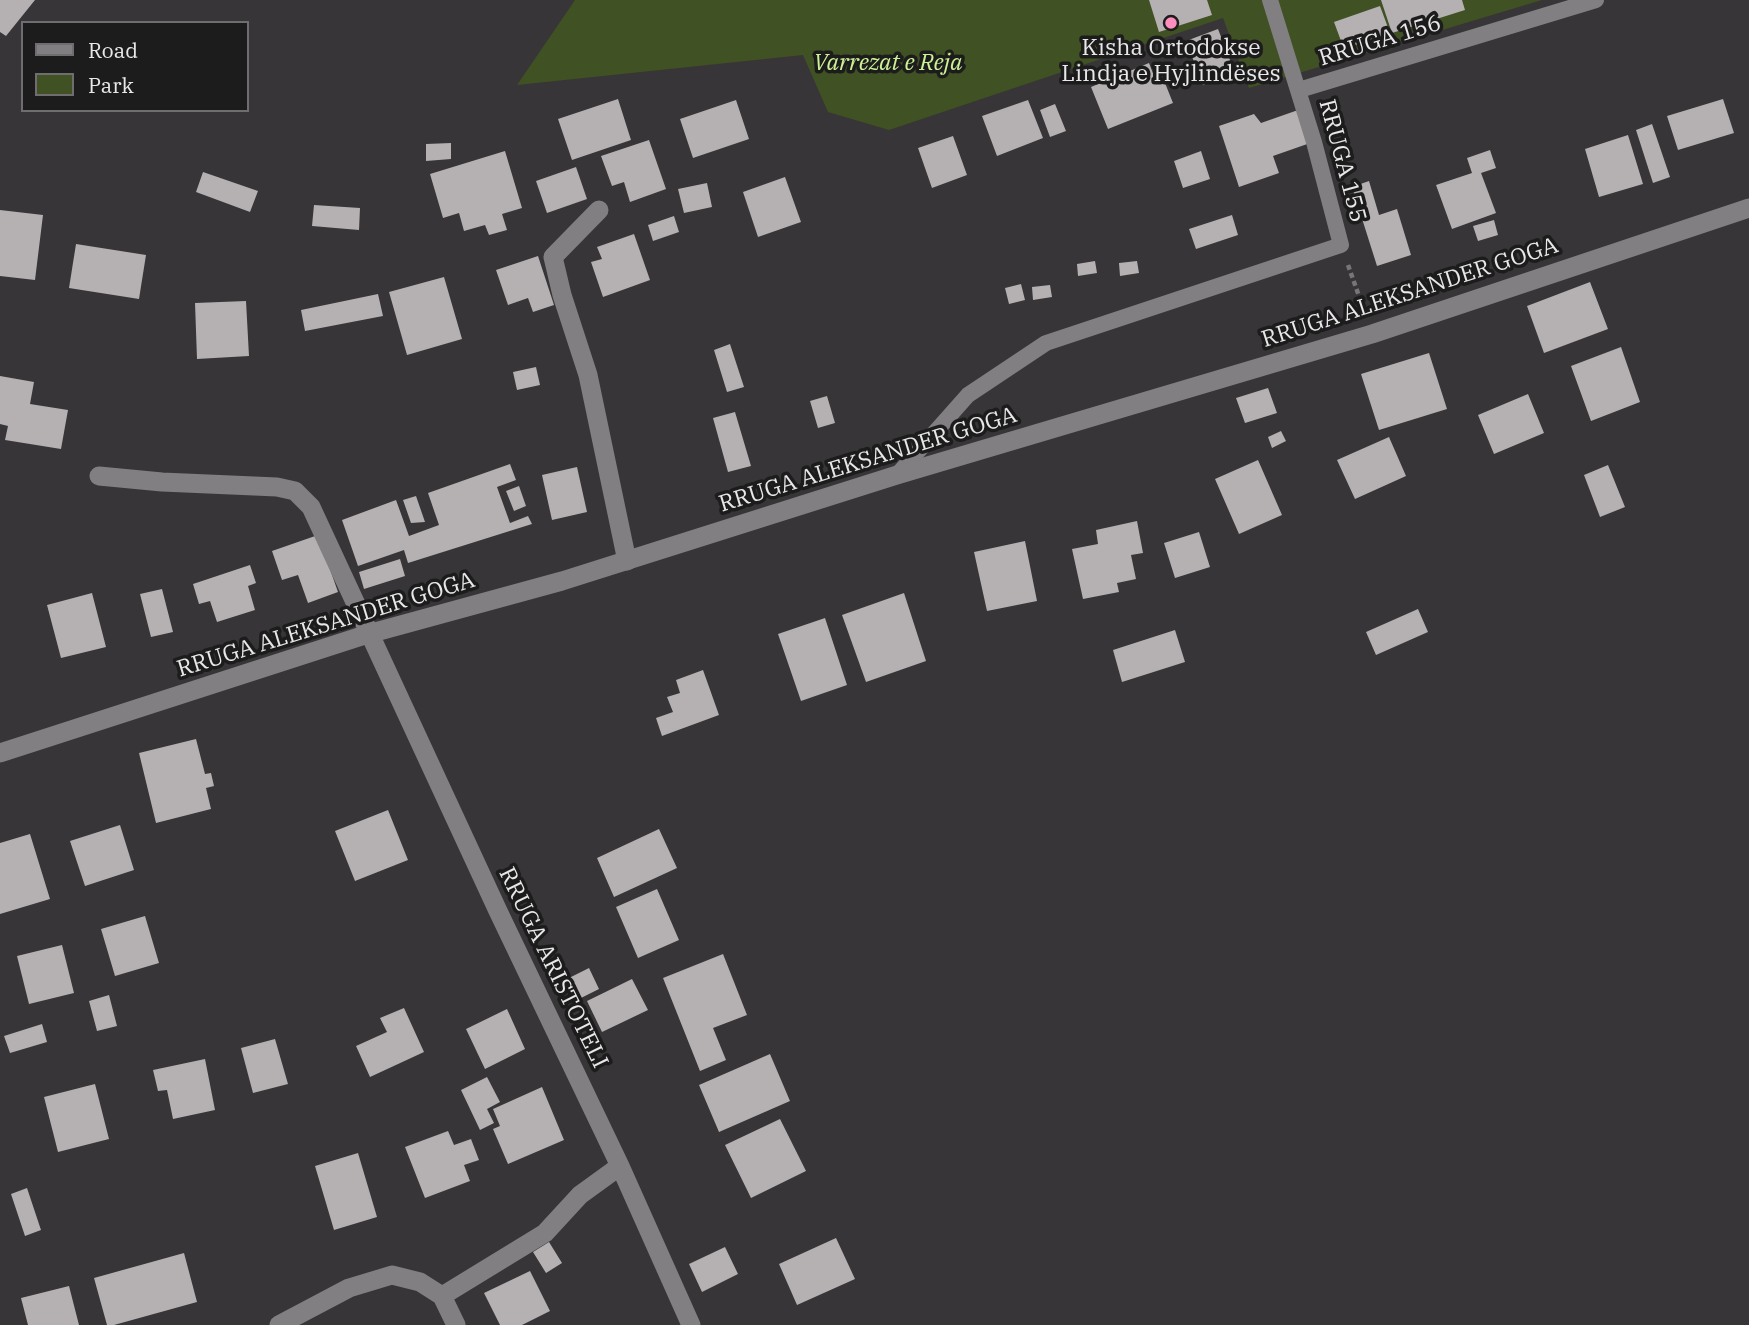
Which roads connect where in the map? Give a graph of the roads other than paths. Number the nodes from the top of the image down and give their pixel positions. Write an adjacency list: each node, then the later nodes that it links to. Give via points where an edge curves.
1 (1270, 0): 3 (lane, RRUGA 155)
2 (1596, 0): 3 (lane, RRUGA 156)
3 (1299, 90): 6 (lane, RRUGA 155, via 1341,245 1046,343 968,395)
4 (1749, 208): 6 (street, RRUGA ALEKSANDER GOGA, via 1372,334)
5 (599, 210): 8 (street, via 553,257 588,375)
6 (898, 475): 8 (street, RRUGA ALEKSANDER GOGA)
7 (99, 476): 9 (street, RRUGA ARISTOTELI, via 277,486 295,491 310,506)
8 (627, 561): 9 (street, RRUGA ALEKSANDER GOGA)
9 (368, 634): 10 (street, RRUGA ALEKSANDER GOGA); 11 (street, RRUGA ARISTOTELI)
10 (0, 753)
11 (620, 1166): 12 (street, via 580,1195 545,1233); 15 (street, RRUGA ARISTOTELI)
12 (442, 1296): 13 (street, via 420,1282 392,1275 349,1288); 14 (street)
13 (279, 1325)
14 (456, 1325)
15 (691, 1325)

